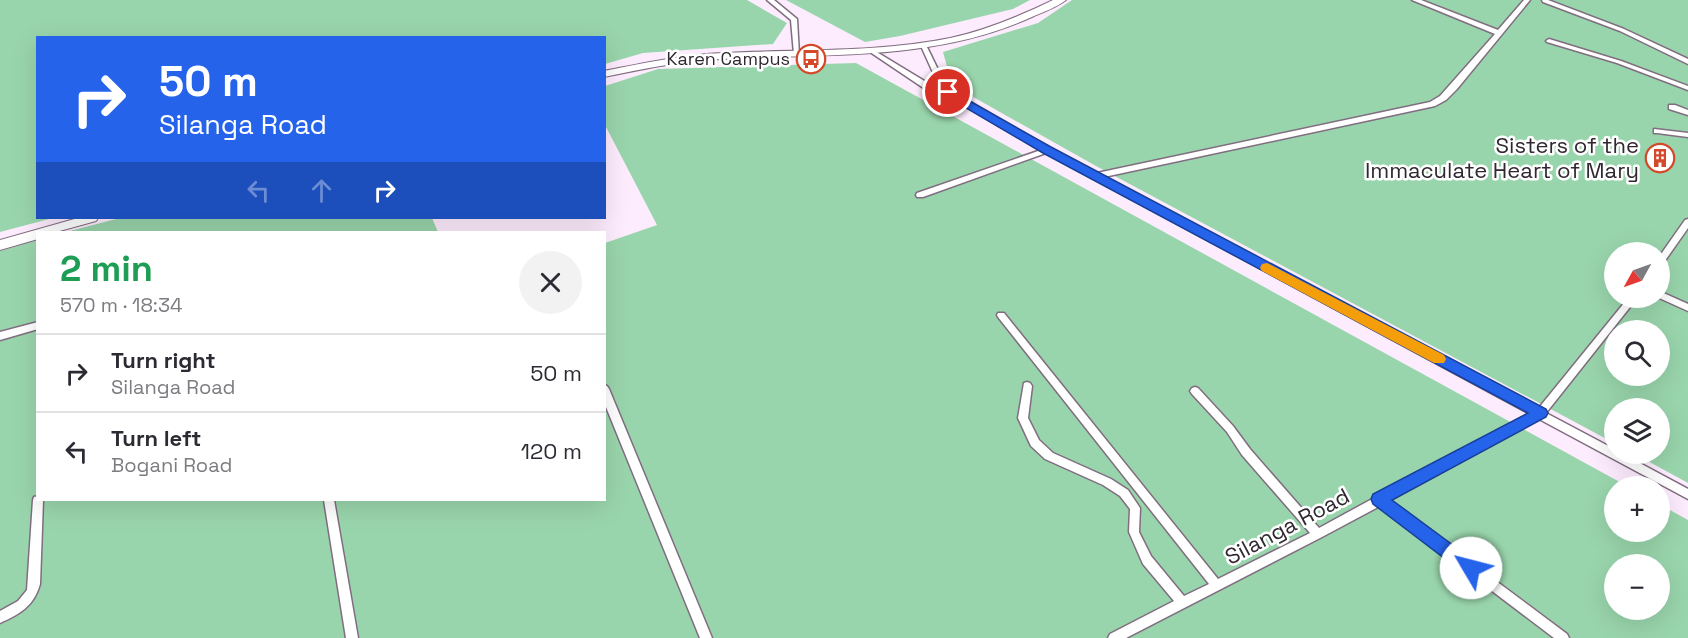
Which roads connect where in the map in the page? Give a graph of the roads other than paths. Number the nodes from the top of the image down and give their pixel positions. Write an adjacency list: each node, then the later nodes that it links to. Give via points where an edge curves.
1 (770, 0): 10 (street, via 794,19)
2 (1061, 0): 8 (street, via 991,32)
3 (1415, 0): 6 (street)
4 (1527, 0): 6 (street)
5 (1545, 1): 11 (street, via 1622,30)
6 (1499, 33): 20 (street, via 1446,95 1432,104)
7 (1549, 41): 13 (street)
8 (924, 46): 9 (street); 14 (street, via 938,81)
9 (873, 52): 10 (street); 14 (street, via 928,87)
10 (797, 54): 12 (street, via 672,60)
11 (1688, 62)
12 (606, 73)
13 (1688, 88)
14 (948, 92): 19 (street)
15 (1672, 107): 16 (street)
16 (1688, 113)
17 (1658, 131): 18 (street)
18 (1688, 135)
19 (1047, 150): 20 (street); 21 (street)
20 (1096, 176): 37 (street)
21 (920, 195)
22 (89, 219): 24 (street)
23 (1688, 222): 27 (street)
24 (47, 231)
25 (36, 234): 26 (street)
26 (0, 245)
27 (1670, 247)
28 (1670, 299): 30 (street)
29 (1625, 308): 37 (street)
30 (1688, 308)
31 (1001, 315): 43 (street)
32 (36, 326): 33 (street)
33 (0, 336)
34 (1027, 386): 44 (street, via 1023,418 1035,444 1049,456 1124,493 1135,508 1134,532 1147,560)
35 (1195, 391): 42 (street)
36 (606, 394): 47 (street)
37 (1541, 413): 38 (street); 39 (street, Silanga Road)
38 (1688, 494)
39 (1378, 499): 42 (street, Silanga Road); 49 (street)
40 (38, 501): 45 (street, via 31,597)
41 (329, 501): 46 (street)
42 (1318, 534): 43 (street, Silanga Road)
43 (1217, 586): 44 (street, Silanga Road)
44 (1183, 603): 48 (street, Silanga Road)
45 (0, 617)
46 (352, 638)
47 (706, 638)
48 (1114, 638)
49 (1563, 638)

